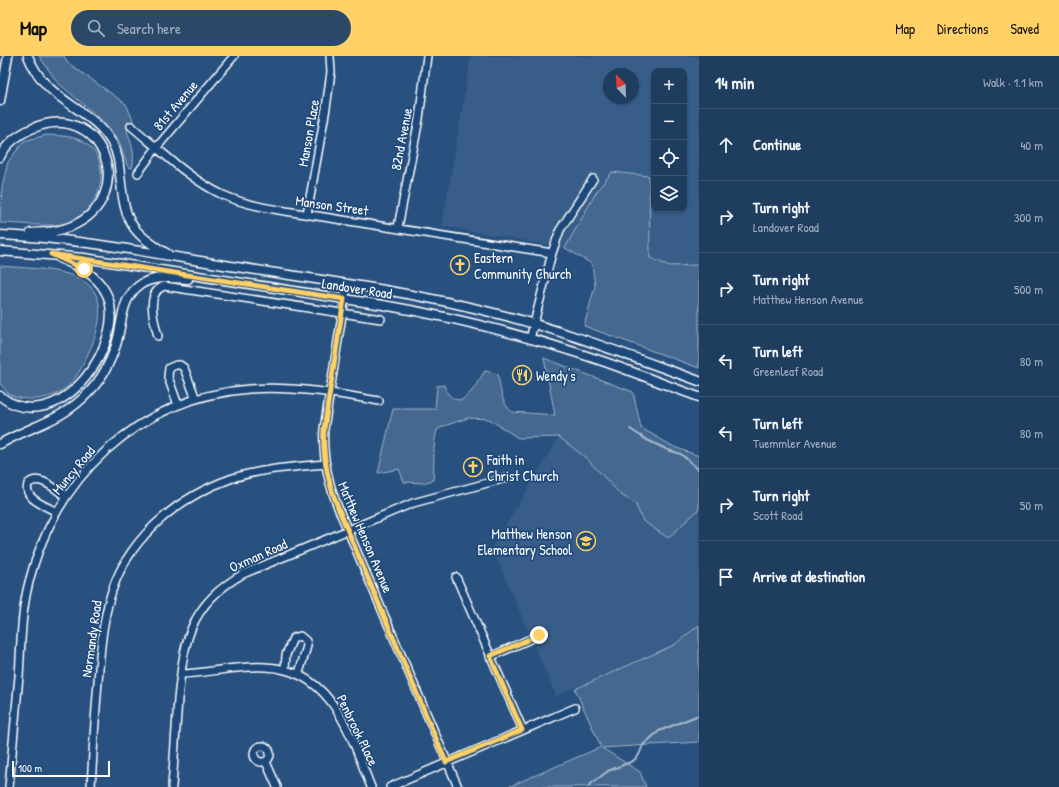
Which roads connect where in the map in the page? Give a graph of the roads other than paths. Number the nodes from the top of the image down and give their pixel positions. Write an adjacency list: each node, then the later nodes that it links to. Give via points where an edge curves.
1 (8, 56): 6 (main road)
2 (28, 56): 18 (main road, via 48,88 96,124 108,137 118,156 124,207 130,222 144,239)
3 (234, 56): 8 (street, 81st Avenue)
4 (330, 56): 12 (street, Manson Place, via 328,96)
5 (427, 56): 13 (street, 82nd Avenue, via 419,119)
6 (0, 101)
7 (131, 126): 8 (street, Manson Street)
8 (157, 147): 10 (street, 81st Avenue); 12 (street, Manson Street, via 200,182 222,195 262,208)
9 (0, 157): 14 (main road, via 11,142 28,131 41,126 63,124 82,129 96,139 105,155 108,172 100,201 79,223 61,230)
10 (138, 173)
11 (593, 179): 16 (street, via 564,222)
12 (307, 214): 13 (street, Manson Street)
13 (398, 227): 16 (street, Manson Street)
14 (2, 235): 18 (main road, Landover Road, via 77,242)
15 (2, 251): 17 (main road, Landover Road)
16 (552, 253): 24 (street)
17 (51, 254): 19 (main road, Landover Road); 29 (main road, via 88,272 100,282 106,292 111,312 104,346 82,382 69,395 51,405 24,407)
18 (174, 257): 20 (main road, Landover Road)
19 (217, 279): 21 (main road, Landover Road); 34 (main road, via 161,278 139,286 126,302 110,360 90,392 54,420)
20 (346, 284): 21 (street, Matthew Henson Avenue); 24 (main road, Landover Road, via 458,304)
21 (344, 299): 22 (street, Matthew Henson Avenue); 26 (main road, Landover Road, via 436,315)
22 (341, 313): 23 (street, Landover Road); 25 (street, Landover Road, via 164,286 157,289 154,295 152,316); 28 (street, Matthew Henson Avenue)
23 (381, 319)
24 (534, 324): 26 (street); 27 (main road, Landover Road, via 596,343)
25 (158, 336)
26 (530, 339): 30 (main road, Landover Road, via 588,356)
27 (699, 381)
28 (329, 392): 31 (street, Muncy Road, via 280,388 254,389); 32 (street, Muncy Road); 35 (street, Matthew Henson Avenue, via 324,434)
29 (0, 396)
30 (699, 397)
31 (196, 399): 33 (street, Muncy Road); 33 (street, via 184,368 174,365 169,368 167,374)
32 (378, 401)
33 (178, 406): 37 (street, Muncy Road, via 118,440 92,464)
34 (0, 444)
35 (325, 464): 39 (street, Matthew Henson Avenue); 51 (street, Normandy Road, via 244,475 205,489 170,510 132,551 117,579 105,618)
36 (506, 478): 39 (street, Oxman Road, via 420,501)
37 (66, 496): 38 (street, Muncy Road); 38 (street, via 39,480 32,480 28,484 27,491 30,497)
38 (57, 512): 50 (street, Muncy Road, via 39,549 28,587)
39 (348, 530): 45 (street, Oxman Road, via 243,574 219,590 198,614 190,629); 49 (street, Matthew Henson Avenue)
40 (456, 577): 42 (street)
41 (539, 635): 42 (street)
42 (490, 656): 47 (street)
43 (285, 669): 44 (street, Penbrook Place); 44 (street, via 286,655 293,638 304,637 307,646); 45 (street, Penbrook Place, via 255,667)
44 (299, 673): 54 (street, Penbrook Place, via 314,683 332,701)
45 (181, 674): 52 (street, Oxman Road)
46 (575, 708): 47 (street)
47 (522, 730): 49 (street)
48 (266, 762): 53 (street)
49 (446, 762): 55 (street); 56 (street, Matthew Henson Avenue)
50 (9, 787)
51 (90, 787)
52 (172, 787)
53 (277, 787)
54 (371, 787)
55 (390, 787)
56 (458, 787)

